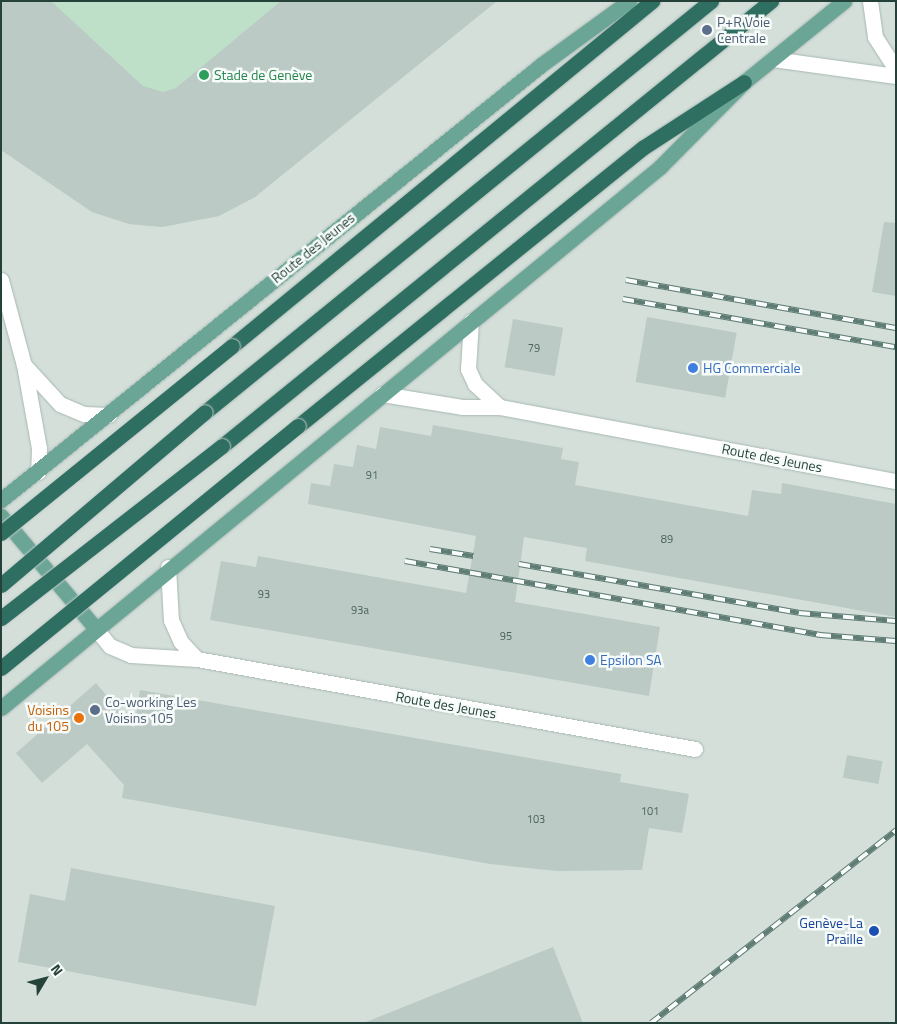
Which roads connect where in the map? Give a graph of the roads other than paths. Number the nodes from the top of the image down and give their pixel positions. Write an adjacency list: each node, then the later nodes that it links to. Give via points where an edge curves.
1 (629, 1): 16 (main road, Route des Jeunes, via 556,52)
2 (652, 1): 21 (highway, bridge)
3 (711, 1): 23 (highway, bridge, via 205,412)
4 (771, 1): 24 (highway, bridge, via 222,446)
5 (844, 1): 7 (main road)
6 (870, 1): 8 (street, via 875,37)
7 (772, 59): 9 (street); 10 (main road)
8 (896, 69)
9 (896, 76)
10 (744, 82): 12 (main road, via 660,167); 27 (highway, bridge, via 644,147)
11 (1, 280): 13 (street)
12 (471, 321): 14 (main road); 15 (street, via 468,369 476,384)
13 (24, 365): 16 (street, via 60,404 84,414); 17 (street, via 39,448)
14 (382, 394): 15 (street, Route des Jeunes, via 462,408); 22 (main road)
15 (500, 407): 18 (street, Route des Jeunes)
16 (109, 415): 17 (main road, Route des Jeunes)
17 (38, 472): 19 (main road, Route des Jeunes)
18 (896, 481)
19 (1, 500)
20 (1, 516): 25 (main road)
21 (1, 533)
22 (168, 567): 25 (main road); 26 (street, via 171,620 181,642)
23 (1, 586)
24 (1, 618)
25 (96, 629): 26 (street, Route des Jeunes, via 110,646 131,655); 28 (main road)
26 (197, 659): 29 (street, Route des Jeunes)
27 (1, 668)
28 (1, 708)
29 (695, 749)

